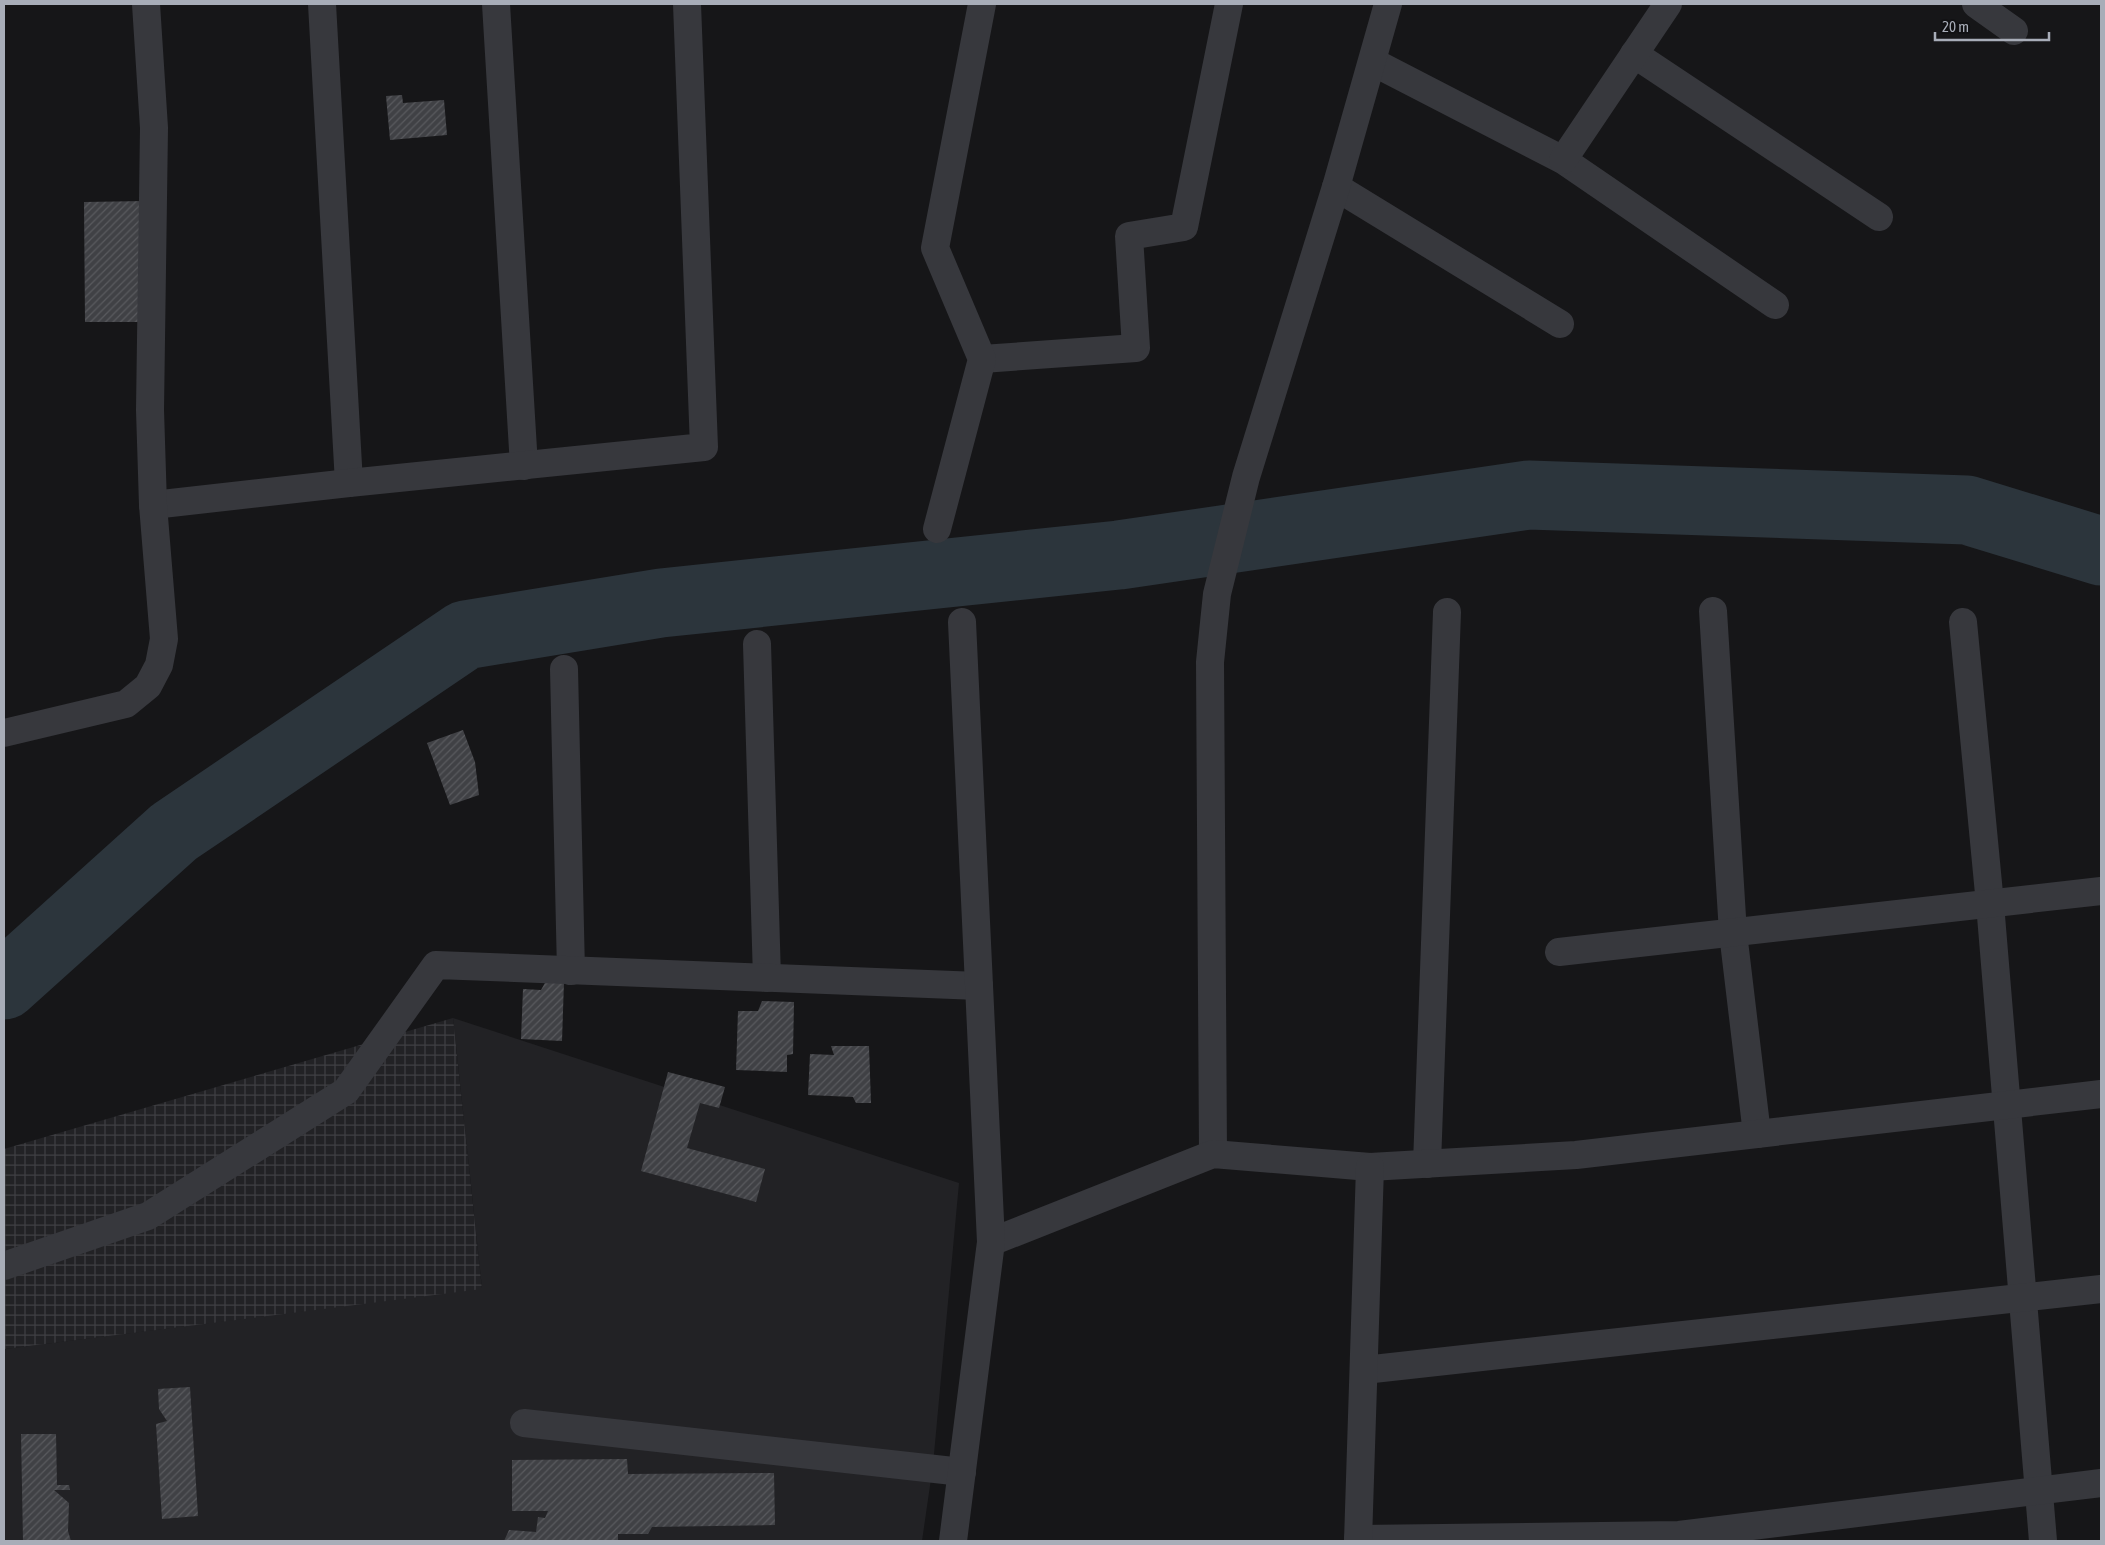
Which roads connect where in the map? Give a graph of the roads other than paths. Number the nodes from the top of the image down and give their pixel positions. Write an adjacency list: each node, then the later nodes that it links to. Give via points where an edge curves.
1 (146, 4): 21 (street, via 154,128 150,410)
2 (322, 4): 20 (street)
3 (496, 4): 19 (street)
4 (687, 4): 19 (street, via 704,447)
5 (982, 4): 18 (street, via 935,248)
6 (1228, 4): 18 (street, via 1184,227 1129,236 1136,348)
7 (1386, 4): 12 (street)
8 (1668, 4): 11 (street)
9 (1976, 4): 10 (street)
10 (2014, 31)
11 (1634, 54): 13 (street); 15 (street)
12 (1373, 62): 13 (street); 14 (street)
13 (1563, 160): 16 (street)
14 (1336, 187): 17 (street); 40 (street, via 1246,477 1217,594 1210,662)
15 (1879, 217)
16 (1776, 305)
17 (1560, 324)
18 (982, 359): 22 (street)
19 (524, 466): 20 (street)
20 (349, 483): 21 (street)
21 (152, 505): 29 (street, via 164,640 159,665 148,686 126,704)
22 (937, 529)
23 (1713, 611): 32 (street)
24 (1447, 612): 41 (street)
25 (962, 622): 36 (street)
26 (1963, 622): 31 (street)
27 (757, 644): 35 (street)
28 (564, 669): 34 (street)
29 (4, 733)
30 (2101, 891): 31 (street)
31 (1990, 904): 32 (street); 38 (street)
32 (1733, 933): 33 (street); 39 (street)
33 (1559, 952)
34 (571, 970): 35 (street); 44 (street, via 436,965 346,1091 148,1216)
35 (767, 978): 36 (street)
36 (979, 986): 43 (street)
37 (2101, 1094): 38 (street)
38 (2006, 1105): 39 (street); 46 (street)
39 (1756, 1134): 41 (street, via 1576,1155)
40 (1213, 1154): 42 (street); 43 (street)
41 (1427, 1164): 42 (street)
42 (1370, 1167): 47 (street)
43 (991, 1242): 49 (street)
44 (4, 1266)
45 (2101, 1289): 46 (street)
46 (2023, 1298): 47 (street); 51 (street)
47 (1364, 1370): 53 (street)
48 (524, 1423): 49 (street)
49 (962, 1472): 54 (street)
50 (2101, 1483): 51 (street)
51 (2038, 1490): 52 (street); 55 (street)
52 (1788, 1531): 53 (street)
53 (1358, 1540)
54 (953, 1541)
55 (2043, 1541)

